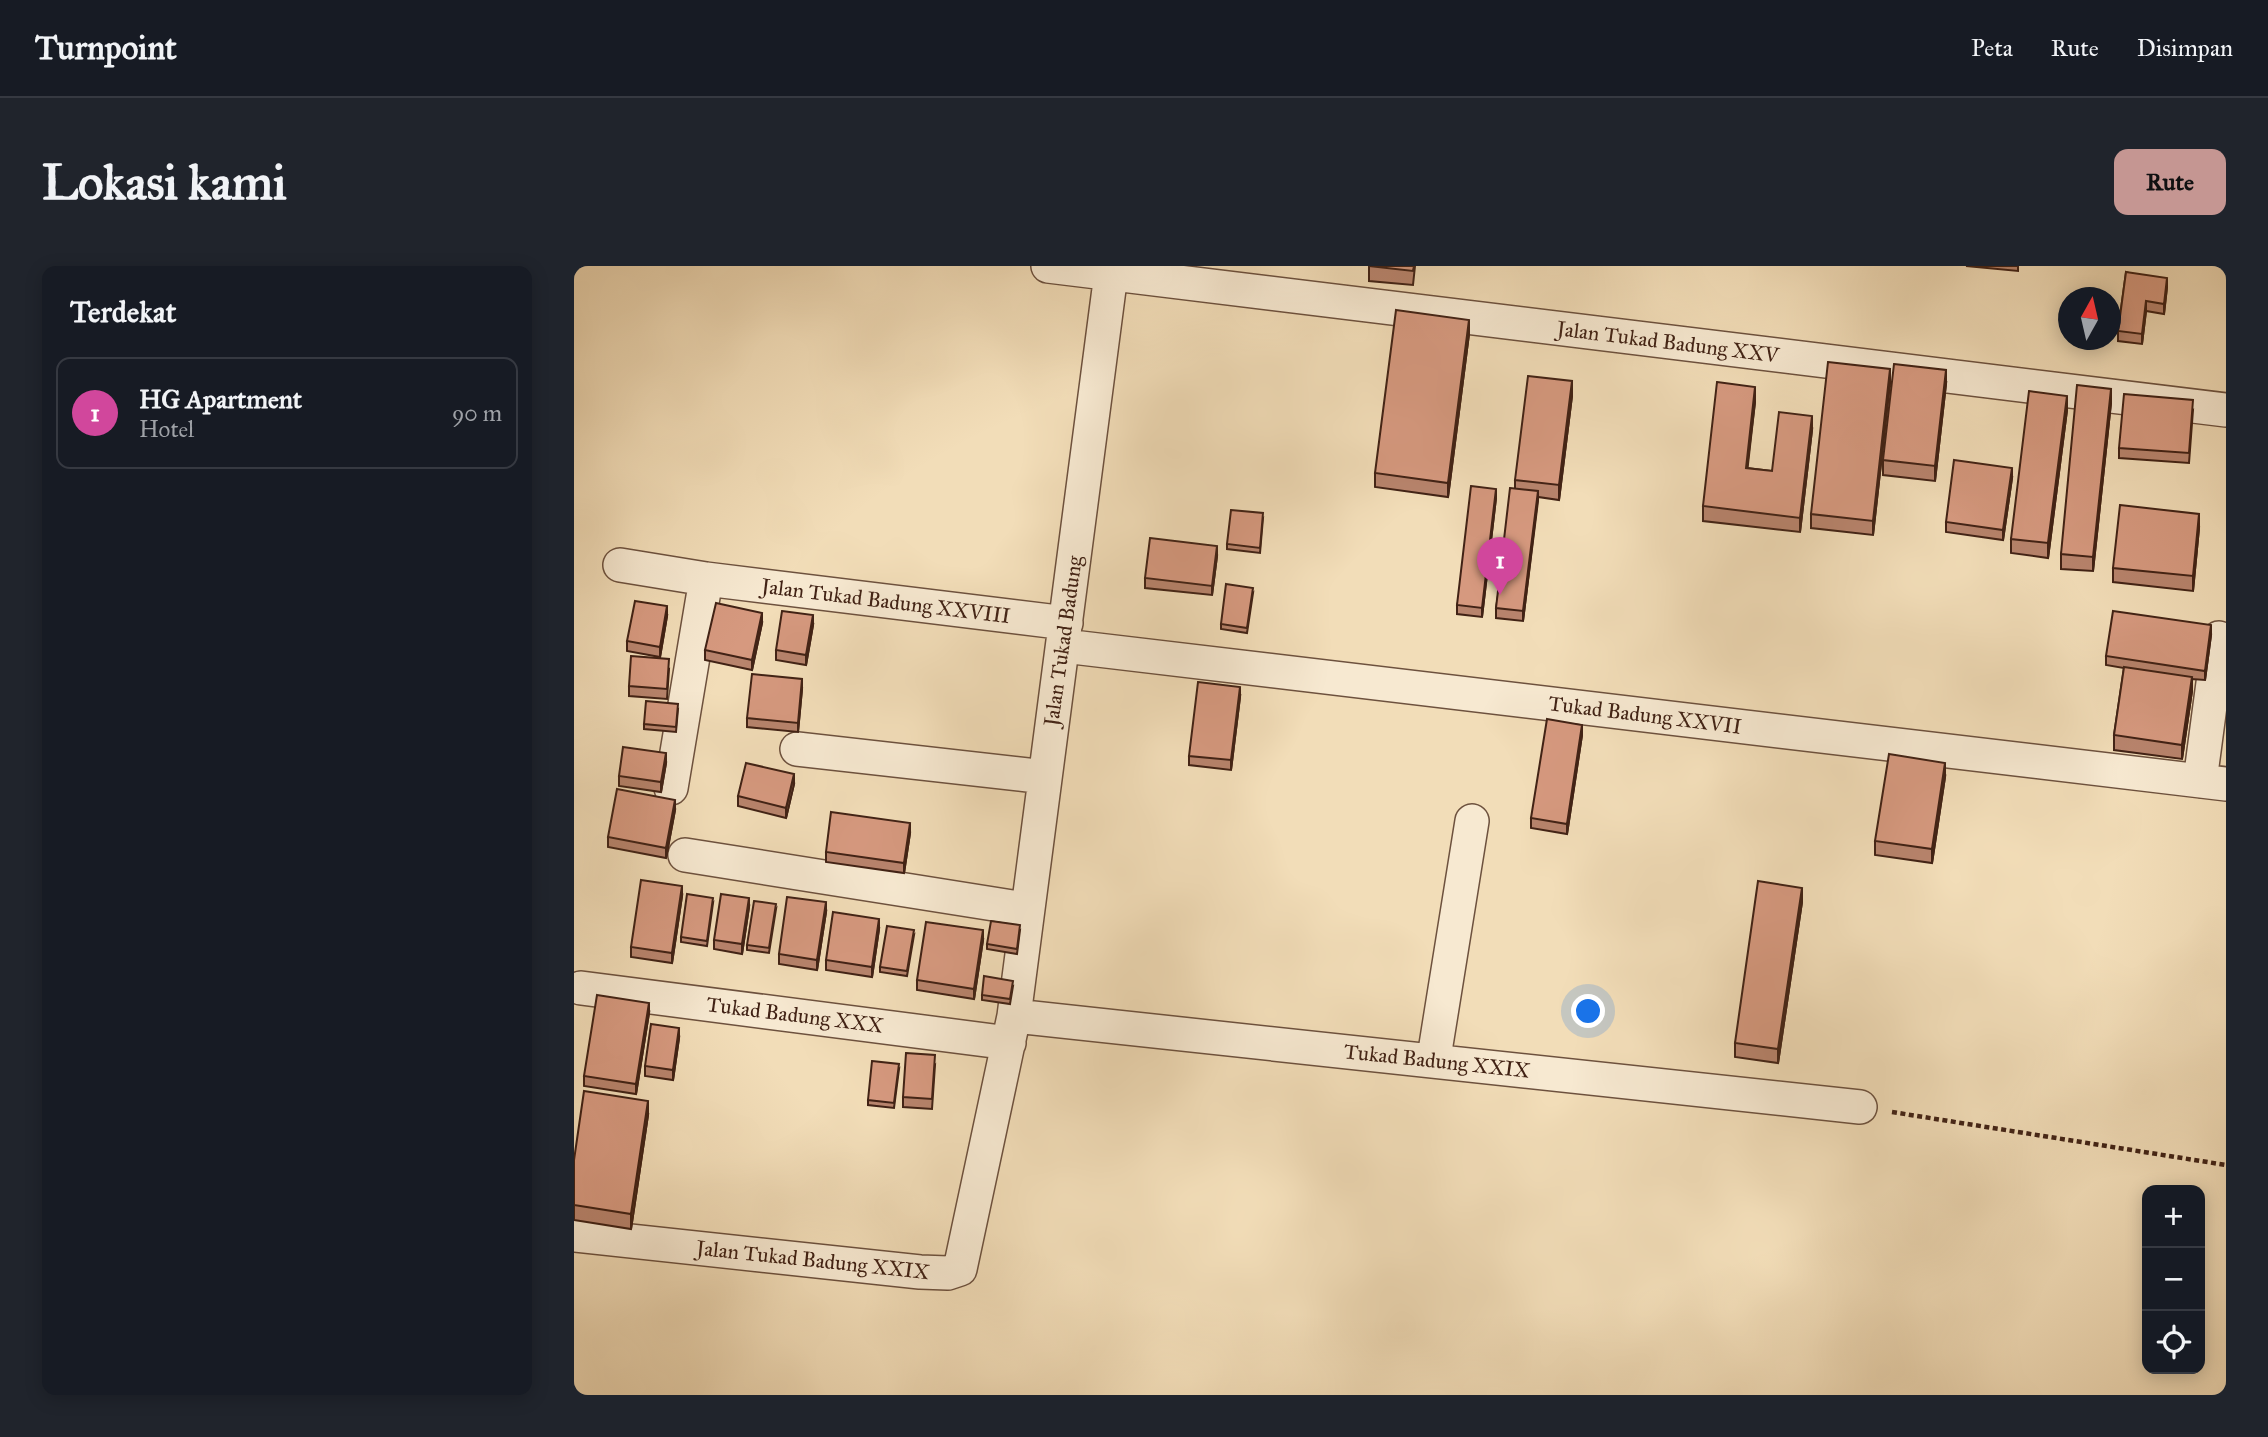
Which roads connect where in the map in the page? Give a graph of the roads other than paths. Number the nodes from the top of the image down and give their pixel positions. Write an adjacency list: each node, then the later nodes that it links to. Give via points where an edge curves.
1 (1048, 266): 2 (street, Jalan Tukad Badung XXV)
2 (1111, 270): 3 (street, Jalan Tukad Badung XXV); 6 (street, Jalan Tukad Badung)
3 (2226, 410)
4 (620, 565): 5 (street, Jalan Tukad Badung XXVIII)
5 (706, 579): 6 (street, Jalan Tukad Badung XXVIII); 11 (street)
6 (1065, 635): 9 (street, Jalan Tukad Badung); 10 (street, Tukad Badung XXVII)
7 (2219, 638): 10 (street)
8 (797, 749): 9 (street)
9 (1045, 777): 14 (street, Jalan Tukad Badung)
10 (2213, 783)
11 (671, 788)
12 (1472, 821): 17 (street)
13 (685, 855): 14 (street)
14 (1026, 909): 16 (street, Jalan Tukad Badung)
15 (581, 988): 16 (street, Tukad Badung XXX)
16 (1011, 1030): 17 (street, Tukad Badung XXIX); 19 (street, Jalan Tukad Badung XXIX, via 963,1261 957,1271 920,1272)
17 (1437, 1061): 18 (street, Tukad Badung XXIX)
18 (1860, 1107)
19 (574, 1235)

